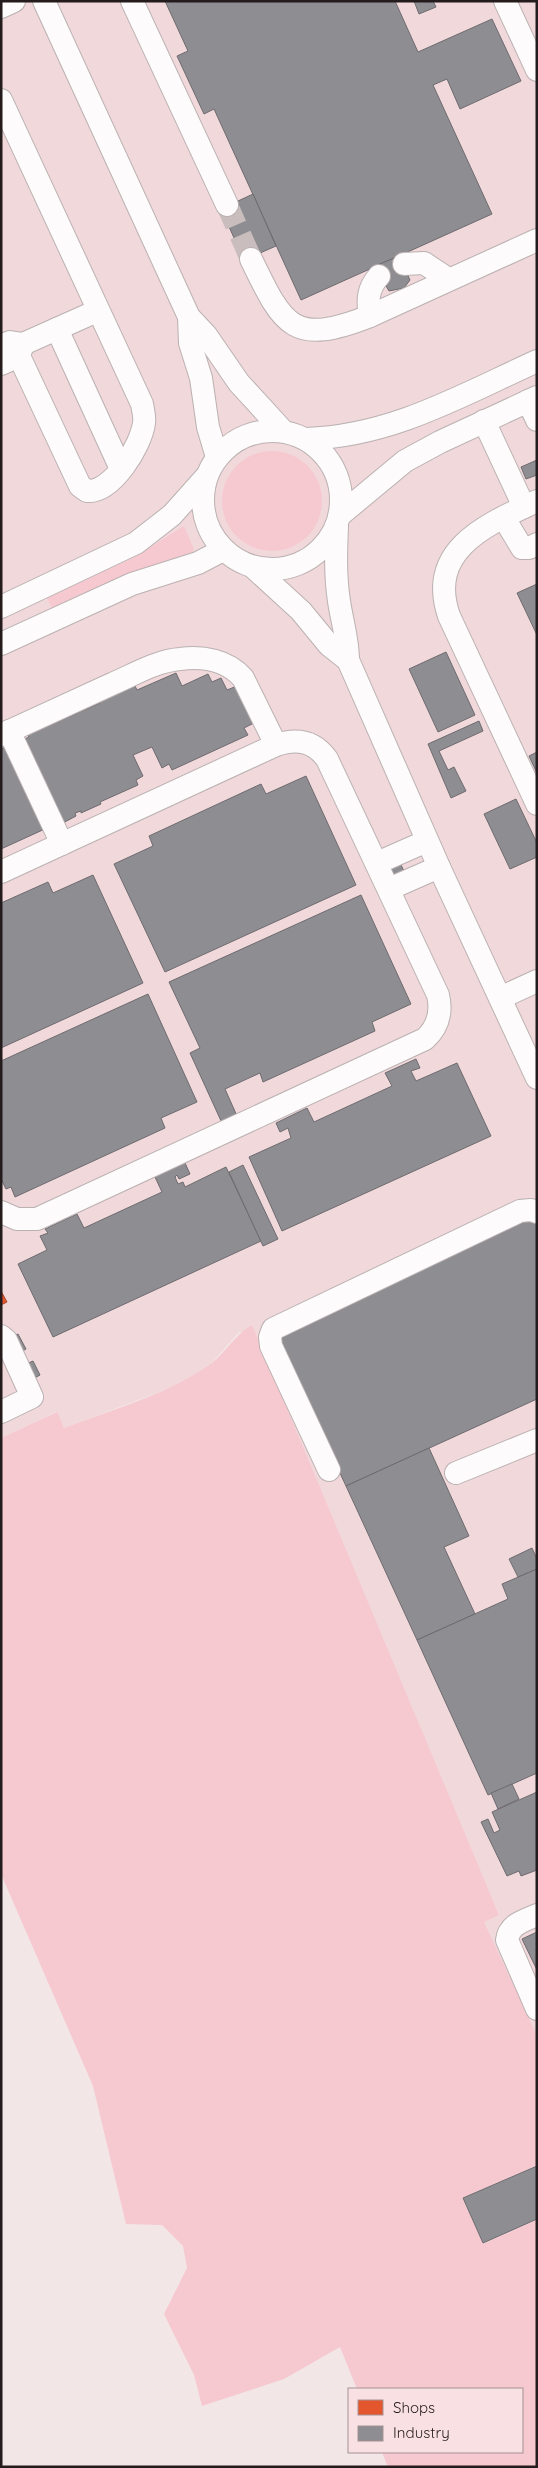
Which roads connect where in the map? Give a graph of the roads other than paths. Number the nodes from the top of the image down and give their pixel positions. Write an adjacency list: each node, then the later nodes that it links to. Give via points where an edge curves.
1 (14, 1): 5 (street)
2 (44, 1): 17 (street)
3 (132, 1): 9 (street)
4 (505, 1): 6 (street)
5 (1, 7)
6 (537, 70)
7 (1, 100): 8 (street)
8 (9, 135): 15 (street)
9 (227, 205)
10 (536, 243): 14 (street)
11 (251, 259): 16 (street, via 274,305 295,324 315,330 331,329)
12 (404, 264): 14 (street, via 424,264)
13 (379, 276): 16 (street, via 369,292)
14 (448, 280): 16 (street)
15 (97, 311): 18 (street); 26 (street, via 144,414 141,436)
16 (370, 316)
17 (189, 317): 23 (street, via 206,335 239,383); 25 (street, via 190,343 201,378 208,427)
18 (57, 329): 19 (street); 26 (street)
19 (11, 353): 26 (street, via 83,490 92,492 102,488)
20 (537, 360): 24 (street, via 408,420 352,435)
21 (534, 406): 22 (street)
22 (484, 422): 28 (street); 30 (street, via 405,461)
23 (283, 432): 24 (street); 25 (street, via 258,432 235,441)
24 (306, 439): 30 (street, via 323,453 336,472 342,493)
25 (217, 456): 27 (street)
26 (121, 469)
27 (205, 478): 32 (street, via 201,502 207,528); 34 (street, via 172,515 141,539)
28 (530, 504): 29 (street)
29 (504, 518): 31 (street, via 522,548); 39 (street, via 473,534 456,553 446,574 445,605)
30 (339, 521): 33 (street, via 317,554 297,566 275,570); 36 (street, via 336,576 348,638)
31 (537, 544)
32 (223, 550): 33 (street, via 238,562); 35 (street, via 198,563 132,584)
33 (253, 567): 36 (street)
34 (1, 607)
35 (1, 644)
36 (348, 660): 40 (street)
37 (5, 733): 38 (street, via 150,667 194,658 220,662 243,678); 41 (street)
38 (276, 745): 41 (street); 42 (street, via 310,743 322,751)
39 (537, 804)
40 (427, 841): 42 (street); 43 (street)
41 (62, 844): 44 (street)
42 (377, 864): 45 (street)
43 (439, 867): 45 (street); 47 (street)
44 (1, 872)
45 (389, 889): 49 (street, via 440,1002 437,1023 425,1039 37,1219 17,1219)
46 (537, 981): 47 (street)
47 (500, 998): 48 (street)
48 (537, 1078)
49 (1, 1212)
50 (537, 1212): 54 (street, via 520,1211 273,1329 271,1346)
51 (1, 1336): 52 (street, via 6,1340 32,1397)
52 (1, 1412)
53 (537, 1440): 55 (street)
54 (329, 1470)
55 (456, 1474)
56 (537, 1915): 57 (street, via 514,1926 507,1940)
57 (537, 2009)

